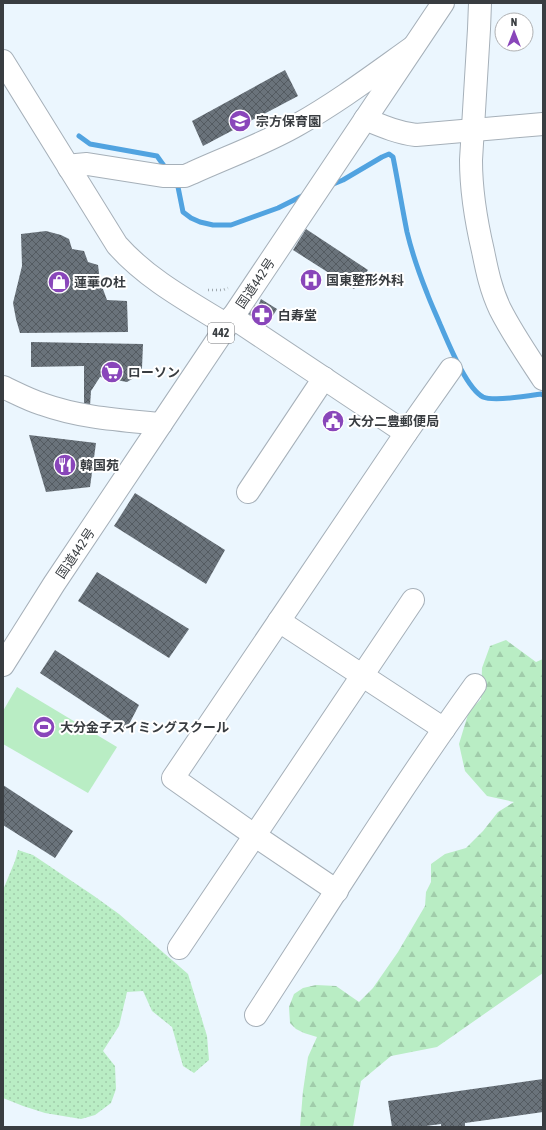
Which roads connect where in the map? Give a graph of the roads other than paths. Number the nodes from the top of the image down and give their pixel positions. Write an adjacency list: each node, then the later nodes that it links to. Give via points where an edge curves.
1 (443, 3): 3 (main road, 国道442号 / 442)
2 (480, 3): 7 (main road)
3 (414, 46): 5 (main road, 国道442号 / 442); 8 (main road, via 296,125 192,174 163,176 87,164)
4 (3, 61): 8 (main road)
5 (365, 119): 7 (main road, via 406,134); 9 (main road, 国道442号 / 442)
6 (543, 124): 7 (main road)
7 (473, 130): 10 (main road, via 472,194 491,286 500,310)
8 (69, 168): 9 (main road, via 108,232 127,257 167,288)
9 (229, 321): 12 (main road); 15 (main road, 国道442号 / 442)
10 (534, 351): 13 (main road)
11 (451, 370): 16 (main road)
12 (324, 378): 16 (main road); 17 (main road)
13 (543, 379)
14 (3, 387): 15 (main road, via 43,405 71,413)
15 (161, 424): 20 (main road, 国道442号 / 442)
16 (406, 433): 19 (main road)
17 (248, 492)
18 (413, 600): 21 (main road)
19 (279, 621): 21 (main road); 24 (main road, via 173,778)
20 (3, 665)
21 (362, 676): 23 (main road); 24 (main road)
22 (475, 685): 23 (main road)
23 (444, 728): 25 (main road)
24 (254, 835): 25 (main road); 26 (main road)
25 (337, 891): 27 (main road)
26 (179, 948)
27 (256, 1015)

